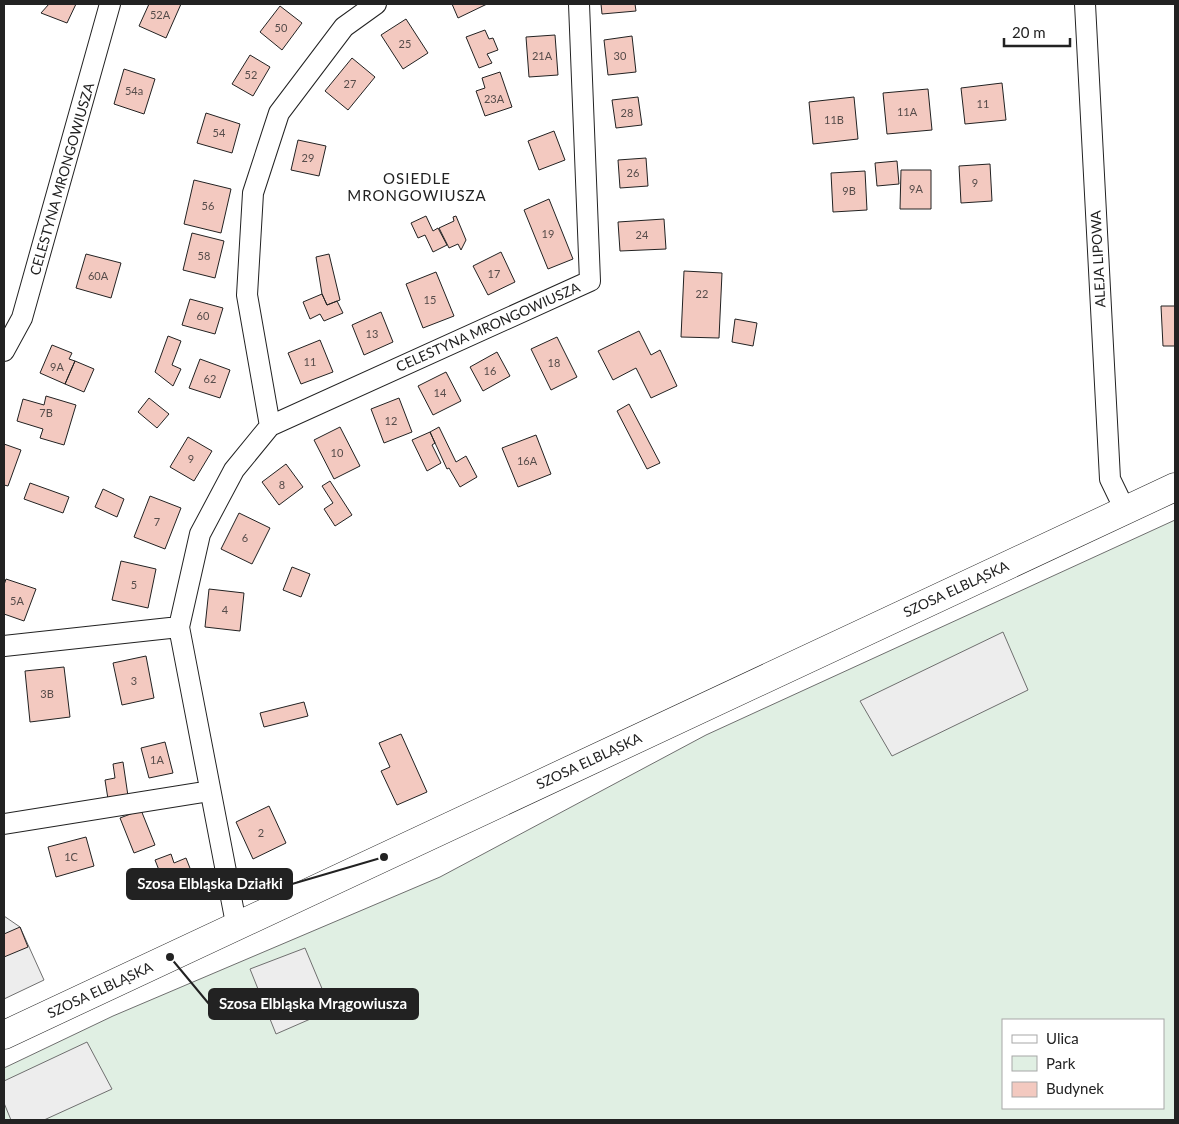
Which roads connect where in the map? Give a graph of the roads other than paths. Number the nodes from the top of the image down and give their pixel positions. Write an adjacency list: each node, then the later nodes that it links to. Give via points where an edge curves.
1 (110, 4): 5 (street, CELESTYNA MRONGOWIUSZA, via 22,318)
2 (376, 4): 6 (street, via 344,27 279,113 253,193 247,295)
3 (579, 4): 6 (street, CELESTYNA MRONGOWIUSZA, via 590,281)
4 (1085, 4): 8 (street, ALEJA LIPOWA, via 1110,479)
5 (4, 351)
6 (270, 426): 9 (street, CELESTYNA MRONGOWIUSZA, via 234,470 200,534)
7 (1175, 487): 8 (main road, SZOSA ELBLĄSKA)
8 (1125, 510): 13 (main road, SZOSA ELBLĄSKA)
9 (179, 627): 10 (street); 11 (street, CELESTYNA MRONGOWIUSZA)
10 (4, 646)
11 (210, 791): 12 (street); 13 (street, CELESTYNA MRONGOWIUSZA)
12 (4, 824)
13 (238, 925): 14 (main road, SZOSA ELBLĄSKA)
14 (4, 1035)

